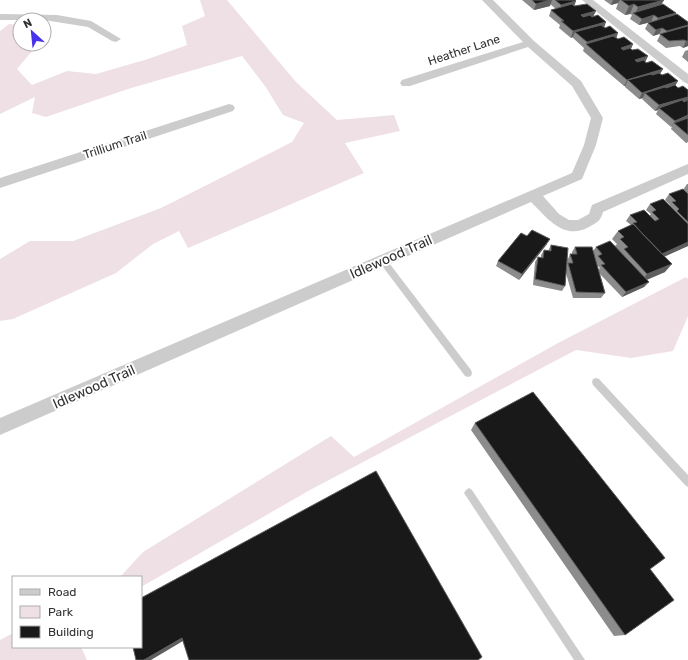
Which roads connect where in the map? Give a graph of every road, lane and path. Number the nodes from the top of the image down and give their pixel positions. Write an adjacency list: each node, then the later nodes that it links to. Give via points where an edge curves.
1 (487, 0): 5 (street, Idlewood Trail)
2 (587, 0): 6 (street)
3 (0, 17): 4 (street, via 57,18 91,24)
4 (116, 39)
5 (530, 43): 7 (street, Heather Lane); 11 (street, Idlewood Trail, via 577,84 597,118 590,145 577,176)
6 (688, 80)
7 (406, 83)
8 (230, 108): 10 (street, Trillium Trail)
9 (688, 169): 11 (street, via 597,209 595,217 579,226 563,225 552,217)
10 (0, 183)
11 (533, 195): 12 (street, Idlewood Trail)
12 (383, 261): 13 (lane); 15 (street, Idlewood Trail)
13 (468, 372)
14 (596, 382): 16 (lane)
15 (0, 427)
16 (688, 482)
17 (469, 493): 18 (lane)
18 (580, 660)

